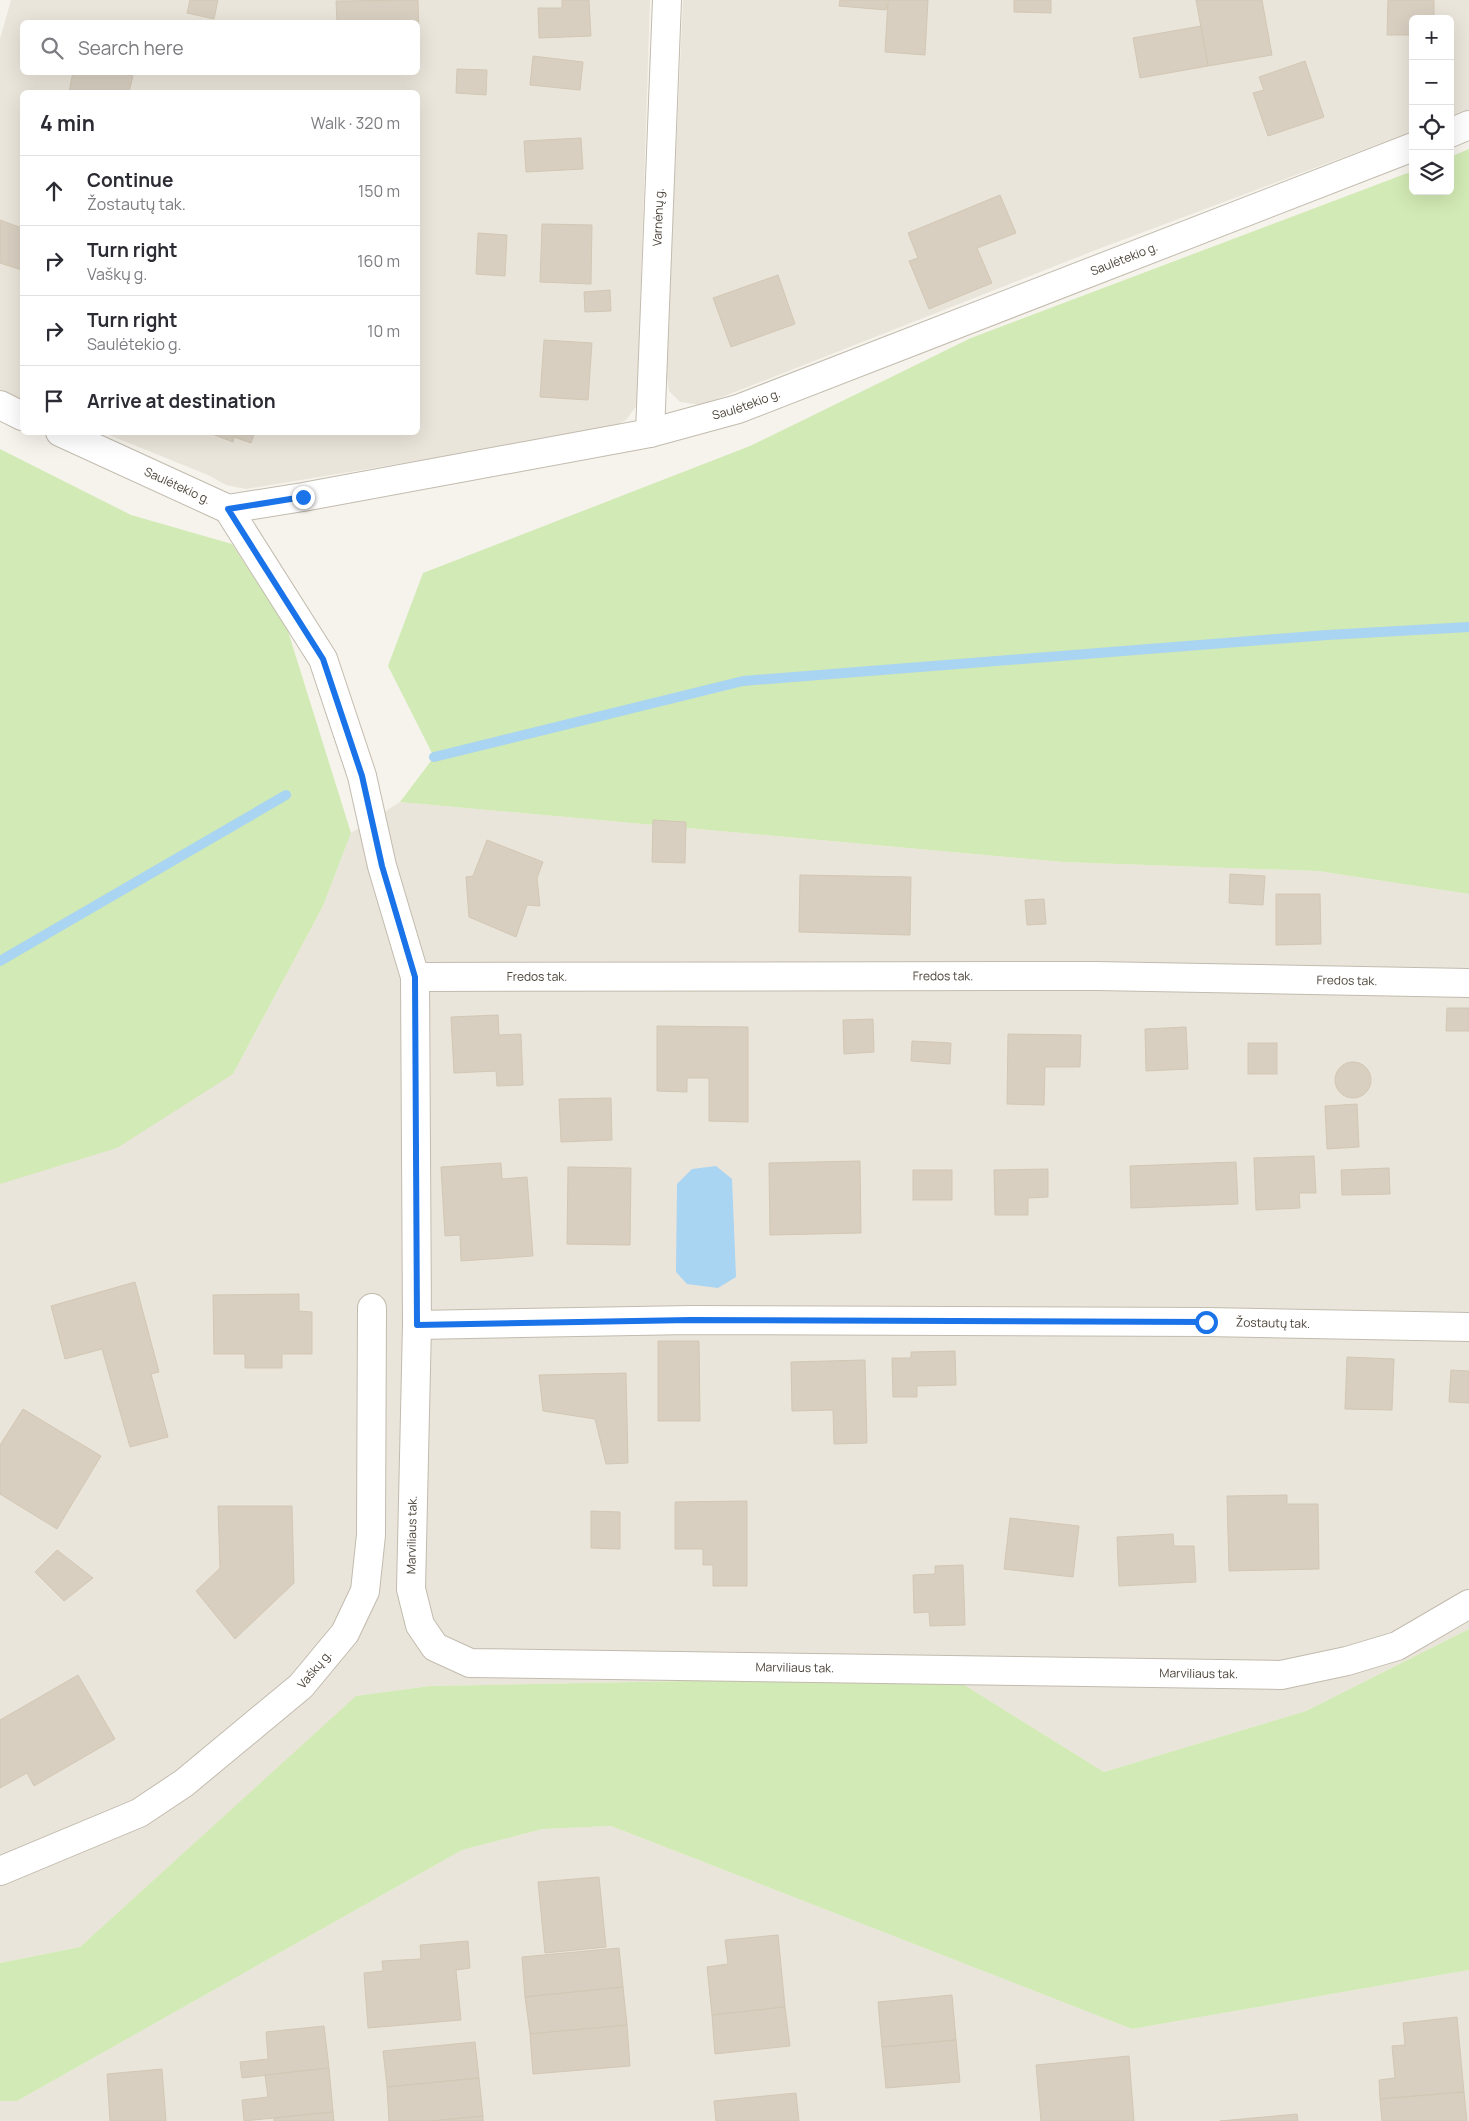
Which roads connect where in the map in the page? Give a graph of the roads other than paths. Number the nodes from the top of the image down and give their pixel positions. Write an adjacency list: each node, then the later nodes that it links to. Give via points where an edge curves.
1 (667, 0): 7 (street, Varnėnų g.)
2 (1469, 126): 3 (street)
3 (1454, 132)
4 (1409, 149): 7 (street, Saulėtekio g., via 738,409)
5 (0, 406): 6 (street)
6 (20, 415)
7 (650, 433): 9 (street, Saulėtekio g.)
8 (67, 435): 9 (street, Saulėtekio g.)
9 (228, 509): 10 (street, via 323,659 362,776 382,866)
10 (415, 977): 11 (street, Fredos tak., via 1096,976); 13 (street)
11 (1469, 983)
12 (372, 1308): 16 (street, Vaškų g., via 371,1535 365,1591 345,1633 301,1686 184,1784 139,1813)
13 (417, 1325): 14 (street, Žostautų tak., via 711,1320); 15 (street, Marviliaus tak., via 411,1589 420,1624 435,1647 470,1662 1281,1674 1347,1661 1397,1646)
14 (1469, 1327)
15 (1469, 1604)
16 (0, 1871)

